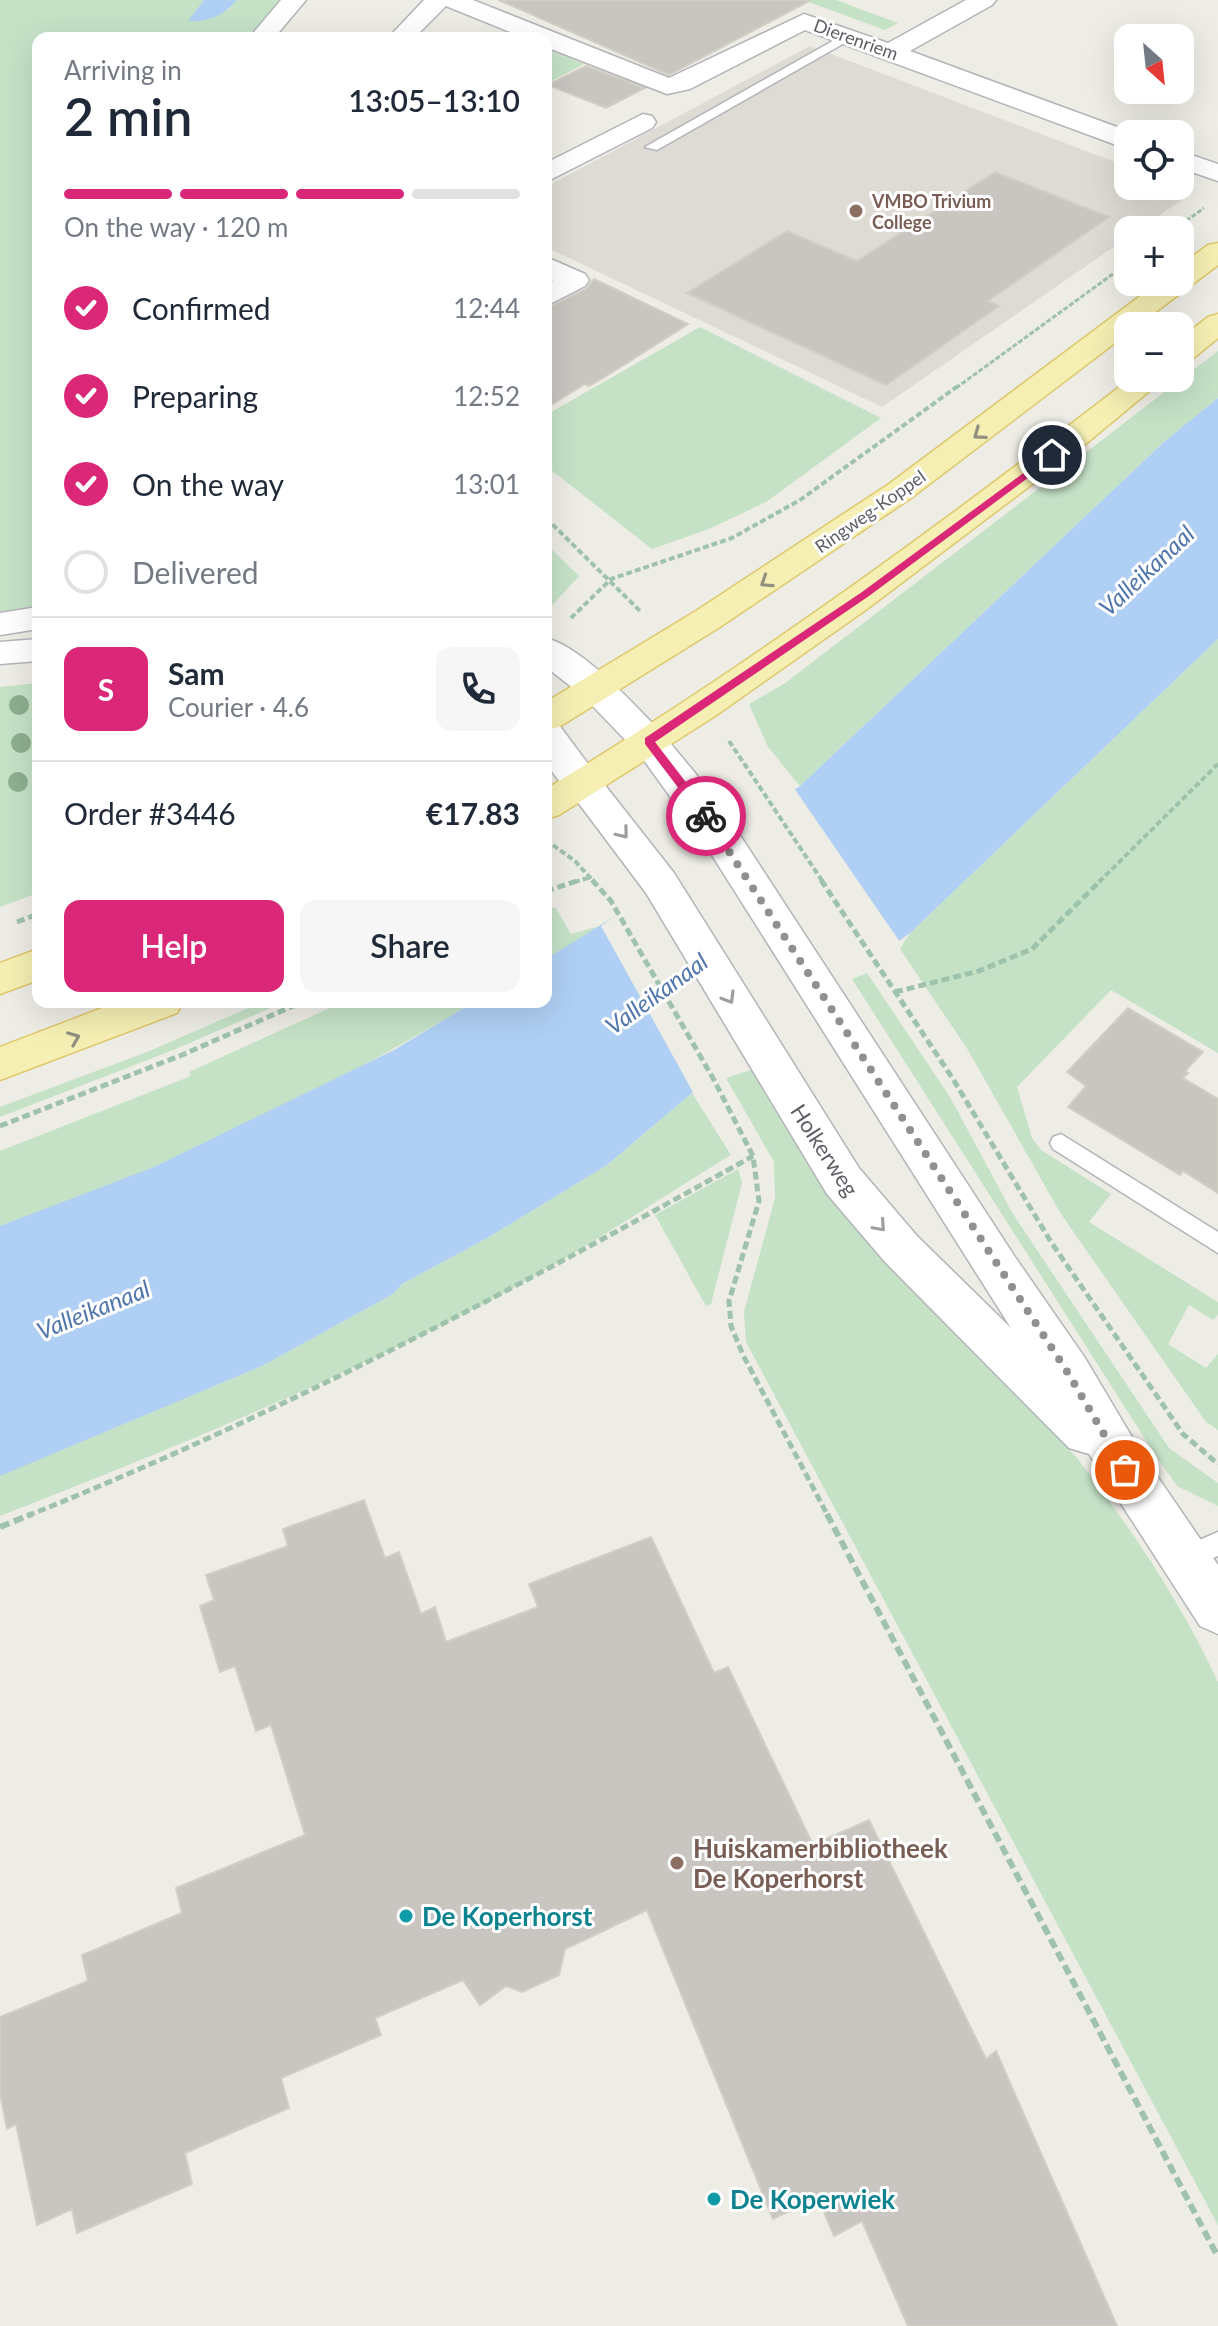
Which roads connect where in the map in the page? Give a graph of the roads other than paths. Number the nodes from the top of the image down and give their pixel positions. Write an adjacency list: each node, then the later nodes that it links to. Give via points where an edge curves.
1 (294, 0): 5 (street)
2 (438, 0): 6 (street)
3 (452, 0): 7 (street, Dierenriem)
4 (984, 0): 10 (street)
5 (266, 32)
6 (406, 32)
7 (531, 32)
8 (849, 37): 9 (street, Dierenriem, via 804,21 681,84 667,86); 10 (street, Dierenriem); 11 (lane)
9 (552, 40)
10 (890, 52): 12 (street, Dierenriem)
11 (648, 134): 14 (street)
12 (1114, 135)
13 (1194, 164): 15 (street)
14 (552, 172)
15 (1218, 173)
16 (1218, 251): 18 (main road, Ringweg-Koppel)
17 (552, 269): 19 (street, via 575,280)
18 (1194, 269)
19 (552, 293)
20 (1159, 296): 29 (main road, Ringweg-Koppel, one-way to 29, via 900,491)
21 (1218, 323): 22 (main road)
22 (1194, 343)
23 (1132, 392): 31 (main road, via 866,594)
24 (32, 619): 25 (street)
25 (0, 624)
26 (32, 650): 27 (street)
27 (0, 653)
28 (552, 654): 29 (street, Holkerweg)
29 (596, 688): 30 (main road, Ringweg-Koppel); 31 (street, Holkerweg)
30 (552, 714)
31 (648, 741): 33 (main road); 41 (street, Holkerweg, via 722,839 1068,1373)
32 (552, 742): 33 (street, Holkerweg)
33 (584, 784): 34 (main road); 41 (street, Holkerweg, one-way to 41, via 660,883 843,1181 1002,1351)
34 (552, 803)
35 (32, 966): 36 (main road)
36 (0, 979)
37 (146, 1008): 38 (main road, one-way to 37)
38 (0, 1064)
39 (1061, 1143): 40 (lane)
40 (1218, 1244)
41 (1125, 1470): 42 (street, Holkerweg)
42 (1202, 1551): 43 (street, Holkerweg)
43 (1218, 1609)

